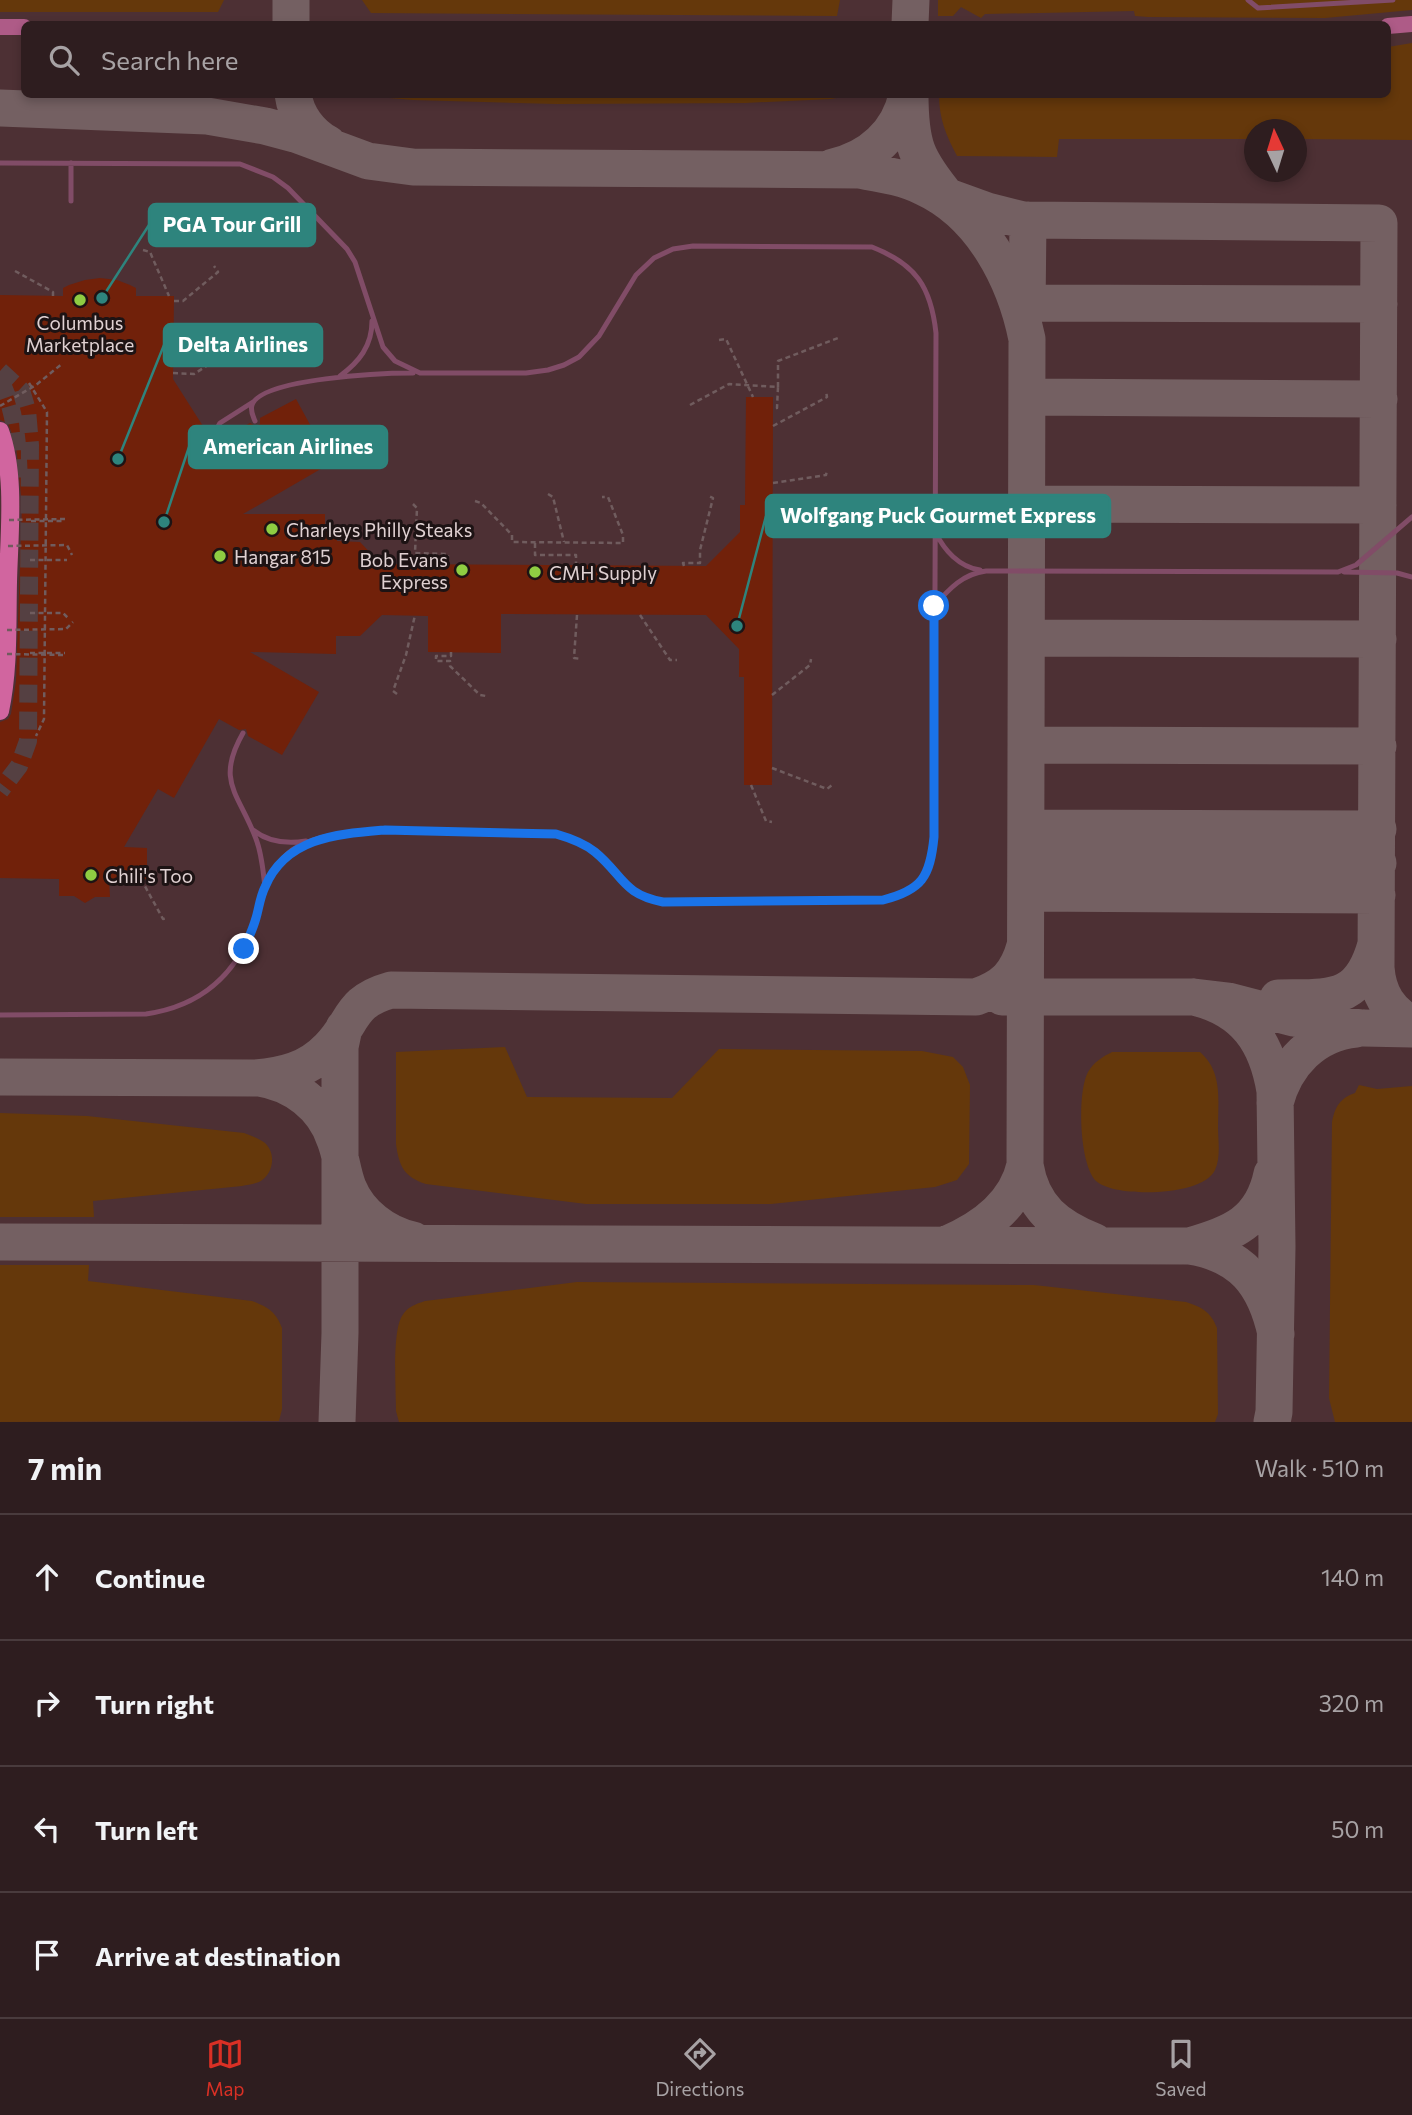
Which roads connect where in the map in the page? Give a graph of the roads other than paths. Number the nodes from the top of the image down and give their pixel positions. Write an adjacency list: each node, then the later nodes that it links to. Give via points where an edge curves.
1 (1248, 0): 2 (lane, via 1258,8)
2 (1392, 0)
3 (1412, 23): 4 (street)
4 (1391, 26)
5 (0, 27): 6 (street)
6 (21, 27)
7 (0, 163): 8 (lane)
8 (71, 163): 9 (lane); 10 (lane, via 240,164 273,177 306,205 352,256)
9 (71, 201)
10 (371, 314): 11 (lane, via 388,354); 12 (lane, via 364,353)
11 (420, 373): 12 (lane); 18 (lane, via 526,373 564,365 599,336 636,275 654,258 673,250 694,246 872,247 891,254 919,278 933,308)
12 (336, 378): 13 (lane, via 280,387)
13 (253, 402): 14 (lane); 16 (lane, via 220,423)
14 (256, 421)
15 (0, 430): 23 (main road, via 7,455 9,520 7,654)
16 (215, 432)
17 (1412, 517): 20 (lane, via 1356,565)
18 (935, 530): 19 (lane, via 955,558); 22 (lane)
19 (986, 570): 20 (lane); 22 (lane, via 956,582)
20 (1338, 572): 21 (lane)
21 (1412, 577)
22 (934, 606): 26 (lane, via 932,857 925,876 900,896 768,902 654,900 631,891 593,850 556,834 385,830)
23 (0, 711)
24 (243, 733): 25 (lane, via 229,769)
25 (252, 830): 26 (lane, via 276,841); 27 (lane)
26 (316, 840): 27 (lane, via 293,850)
27 (265, 887): 28 (lane, via 244,949 215,985 195,1000 146,1014)
28 (0, 1015)

